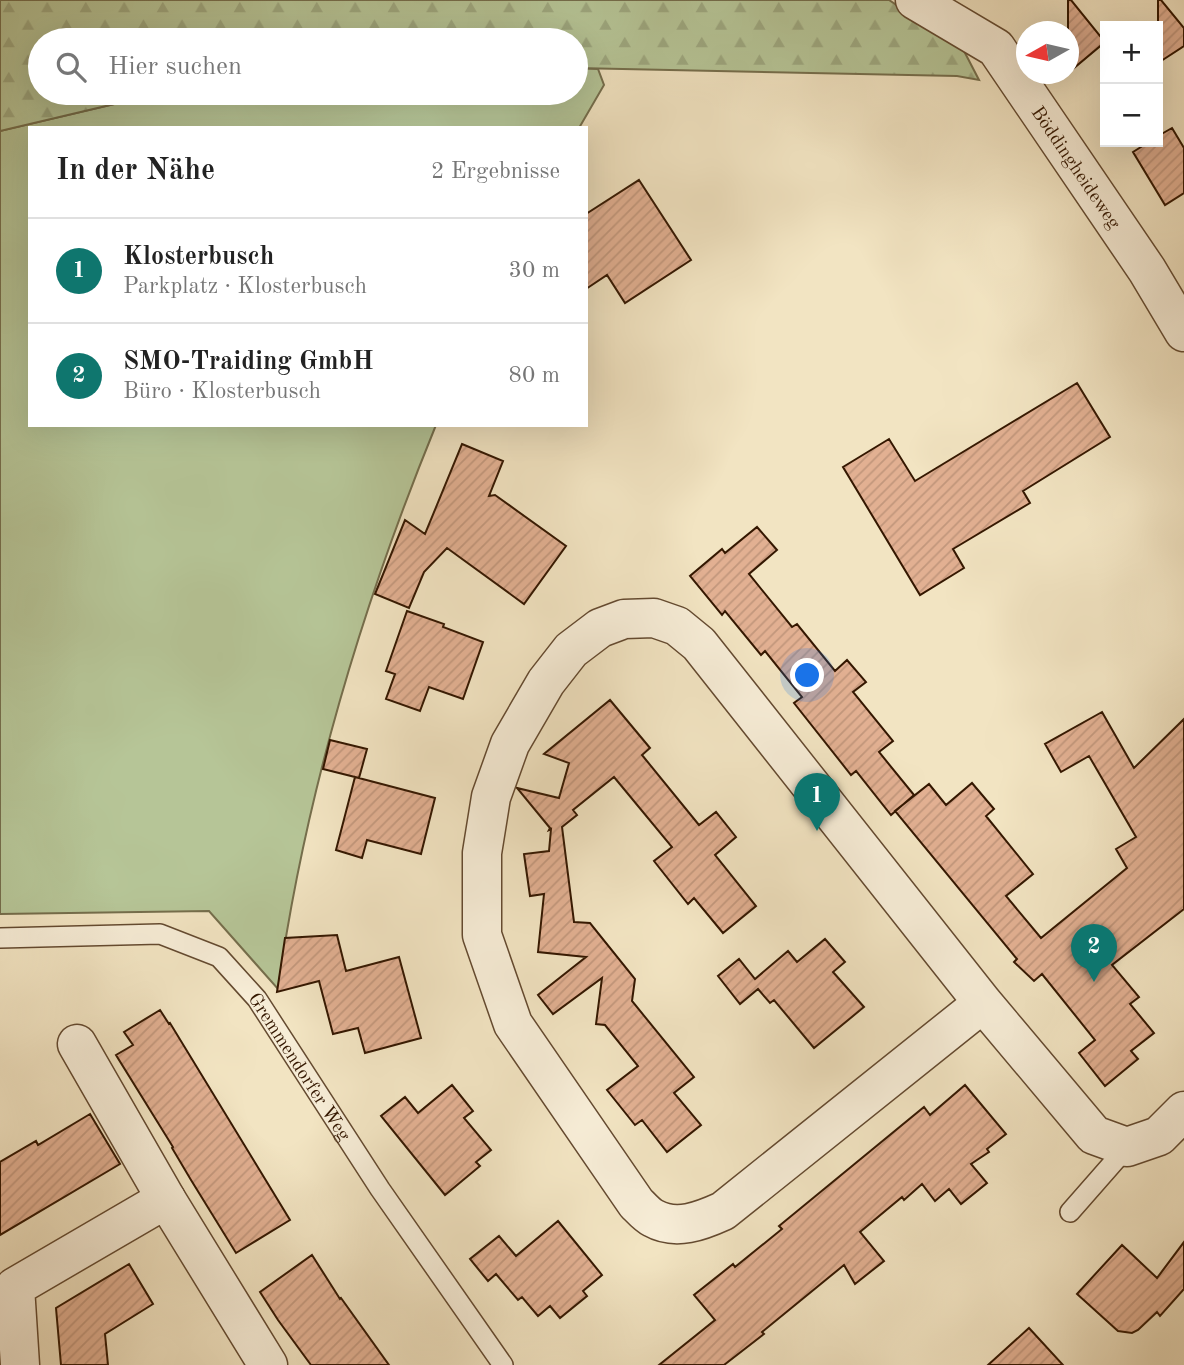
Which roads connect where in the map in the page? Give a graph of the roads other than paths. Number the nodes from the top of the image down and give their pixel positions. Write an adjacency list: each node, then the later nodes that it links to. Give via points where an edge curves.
1 (915, 0): 2 (street, Böddingheideweg, via 996,48)
2 (1184, 332)
3 (0, 938): 12 (lane, Gremmendorfer Weg, via 160,934 219,957 257,999 380,1189)
4 (983, 1003): 4 (street, via 699,644 677,626 644,618 600,628 571,650 546,682 510,744 491,797 482,853 482,935 513,1024 636,1203 653,1218 673,1224 698,1222 723,1212); 7 (street, via 1094,1135)
5 (76, 1044): 8 (street)
6 (1184, 1111): 7 (street, via 1159,1136)
7 (1127, 1147): 9 (lane)
8 (166, 1199): 10 (street, via 15,1287); 11 (street)
9 (1070, 1212)
10 (20, 1365)
11 (268, 1365)
12 (503, 1365)

